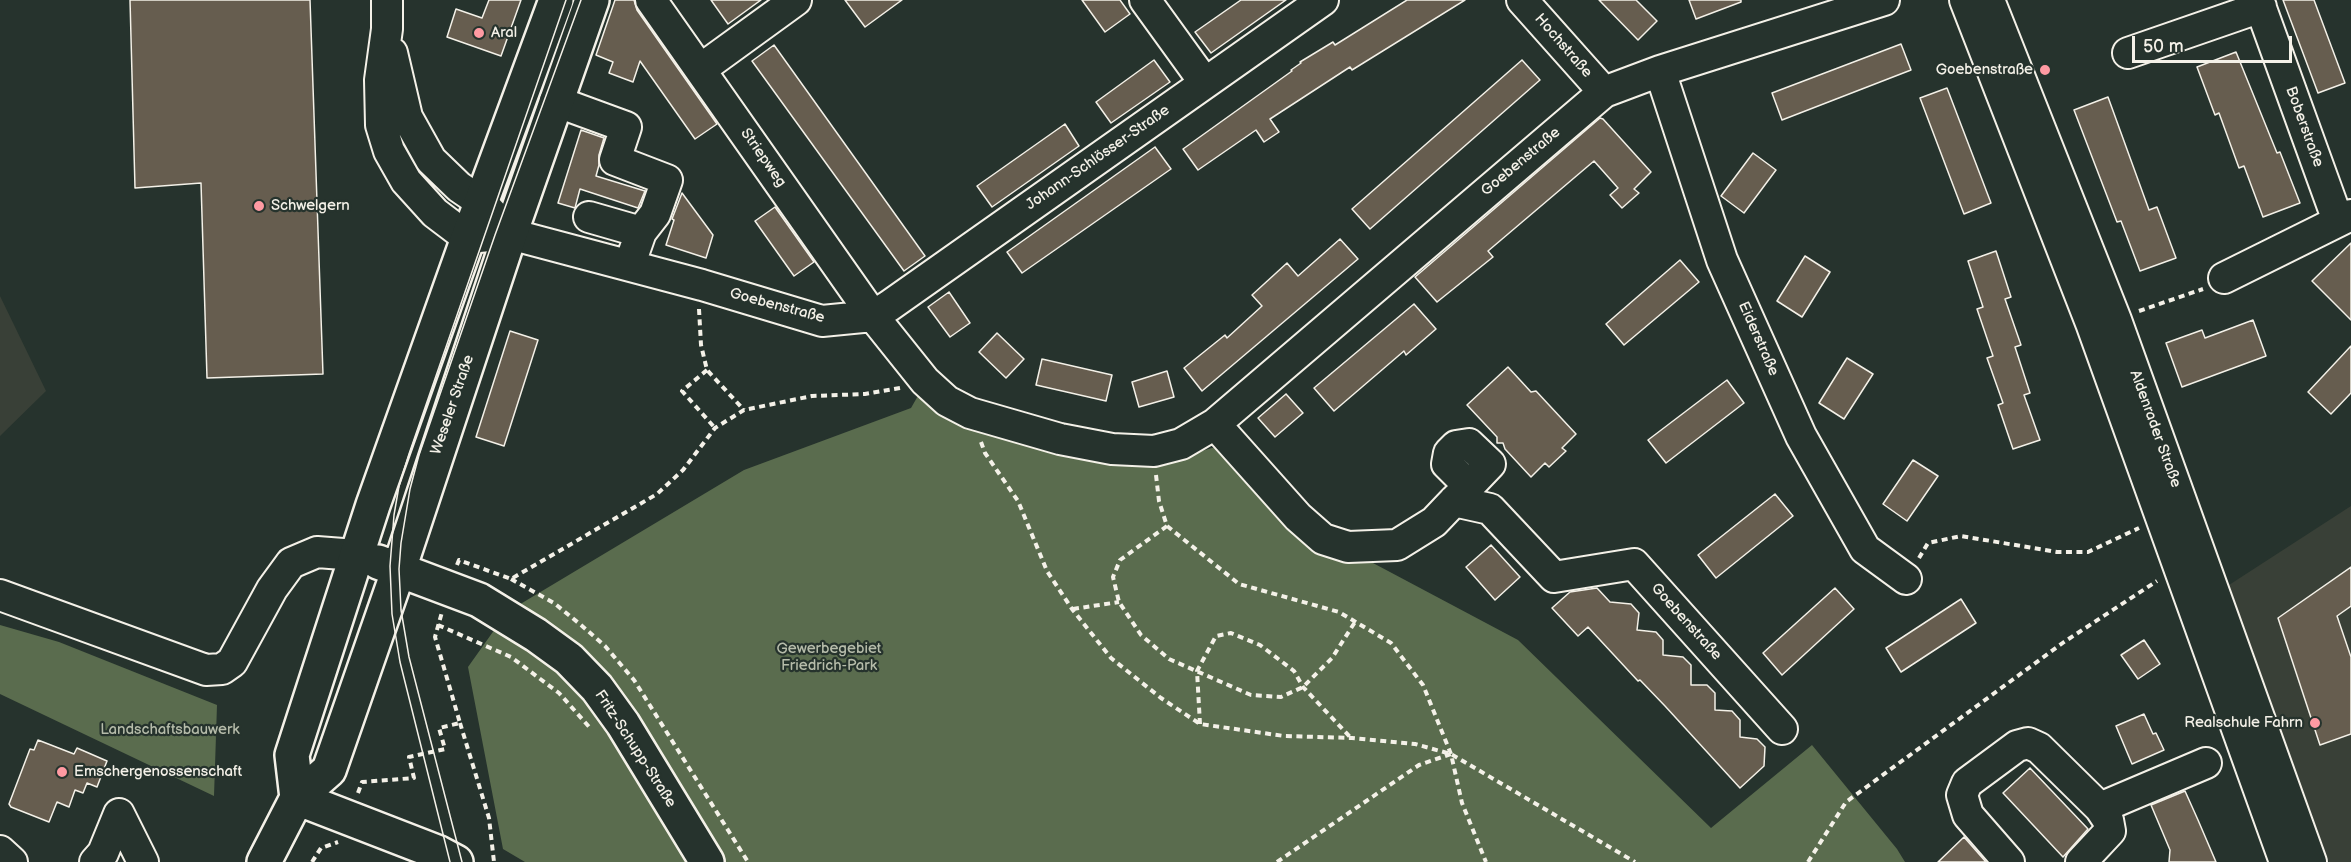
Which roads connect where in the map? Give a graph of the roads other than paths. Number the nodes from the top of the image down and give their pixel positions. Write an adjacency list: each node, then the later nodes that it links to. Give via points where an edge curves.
1 (387, 0): 13 (street)
2 (556, 0): 20 (main road)
3 (592, 0): 19 (main road, Weseler Straße)
4 (651, 0): 15 (street, Striepweg)
5 (796, 0): 15 (street)
6 (1144, 0): 17 (street)
7 (1323, 0): 17 (street, Johann-Schlösser-Straße)
8 (1522, 0): 18 (street, Hochstraße)
9 (1884, 0): 16 (street, Goebenstraße)
10 (1965, 0): 34 (street, Aldenrader Straße, via 2091,323)
11 (1989, 0): 51 (street, Aldenrader Straße, via 2116,320)
12 (2259, 4): 14 (street); 22 (street, Boberstraße)
13 (387, 29): 20 (street, via 407,117 431,160); 25 (street, via 380,80 381,125 389,152 406,181 435,213)
14 (2128, 53)
15 (701, 69): 28 (street, Striepweg)
16 (1660, 71): 18 (street, Goebenstraße); 32 (street, Eiderstraße, via 1722,260 1801,436 1865,549)
17 (1205, 83): 28 (street, Johann-Schlösser-Straße)
18 (1604, 92): 29 (street, Goebenstraße)
19 (555, 101): 23 (street, via 626,127 615,160 667,180 655,214); 24 (main road, Weseler Straße)
20 (481, 202): 24 (street); 25 (main road)
21 (589, 217): 23 (street)
22 (2344, 218): 27 (street, Boberstraße)
23 (641, 232): 26 (street)
24 (510, 234): 25 (street); 26 (street, Goebenstraße); 31 (main road, Weseler Straße)
25 (468, 238): 30 (main road)
26 (630, 267): 28 (street, Goebenstraße, via 822,321)
27 (2224, 278)
28 (873, 316): 29 (street, Goebenstraße, via 925,381 947,401 970,413 1060,439 1112,449 1154,451 1181,444)
29 (1215, 424): 35 (street, Goebenstraße, via 1323,539 1348,547 1397,545 1434,522 1461,493 1490,509 1554,577 1634,564)
30 (356, 555): 31 (main road, Fritz-Schupp-Straße); 33 (street, via 317,552 291,563 272,589 232,662 222,669 206,669); 38 (main road, via 292,755)
31 (399, 569): 38 (main road, Weseler Straße, via 329,770); 47 (main road, Fritz-Schupp-Straße, via 479,600 569,659 597,688 623,724)
32 (1906, 579)
33 (0, 595)
34 (2236, 727): 36 (street); 37 (street, Aldenrader Straße)
35 (1782, 729)
36 (2206, 763): 37 (street); 39 (street)
37 (2254, 776): 50 (street, Aldenrader Straße)
38 (297, 798): 41 (main road); 45 (main road)
39 (2100, 808): 48 (street, via 2039,748 2028,743 2018,746 1967,783 1962,795 1968,815); 49 (street, via 2110,831)
40 (0, 851): 42 (street)
41 (424, 853): 46 (main road)
42 (12, 862)
43 (95, 862): 44 (street, via 103,853 119,814)
44 (143, 862)
45 (264, 862)
46 (456, 862)
47 (707, 862)
48 (2009, 862)
49 (2081, 862)
50 (2285, 862)
51 (2311, 862)

